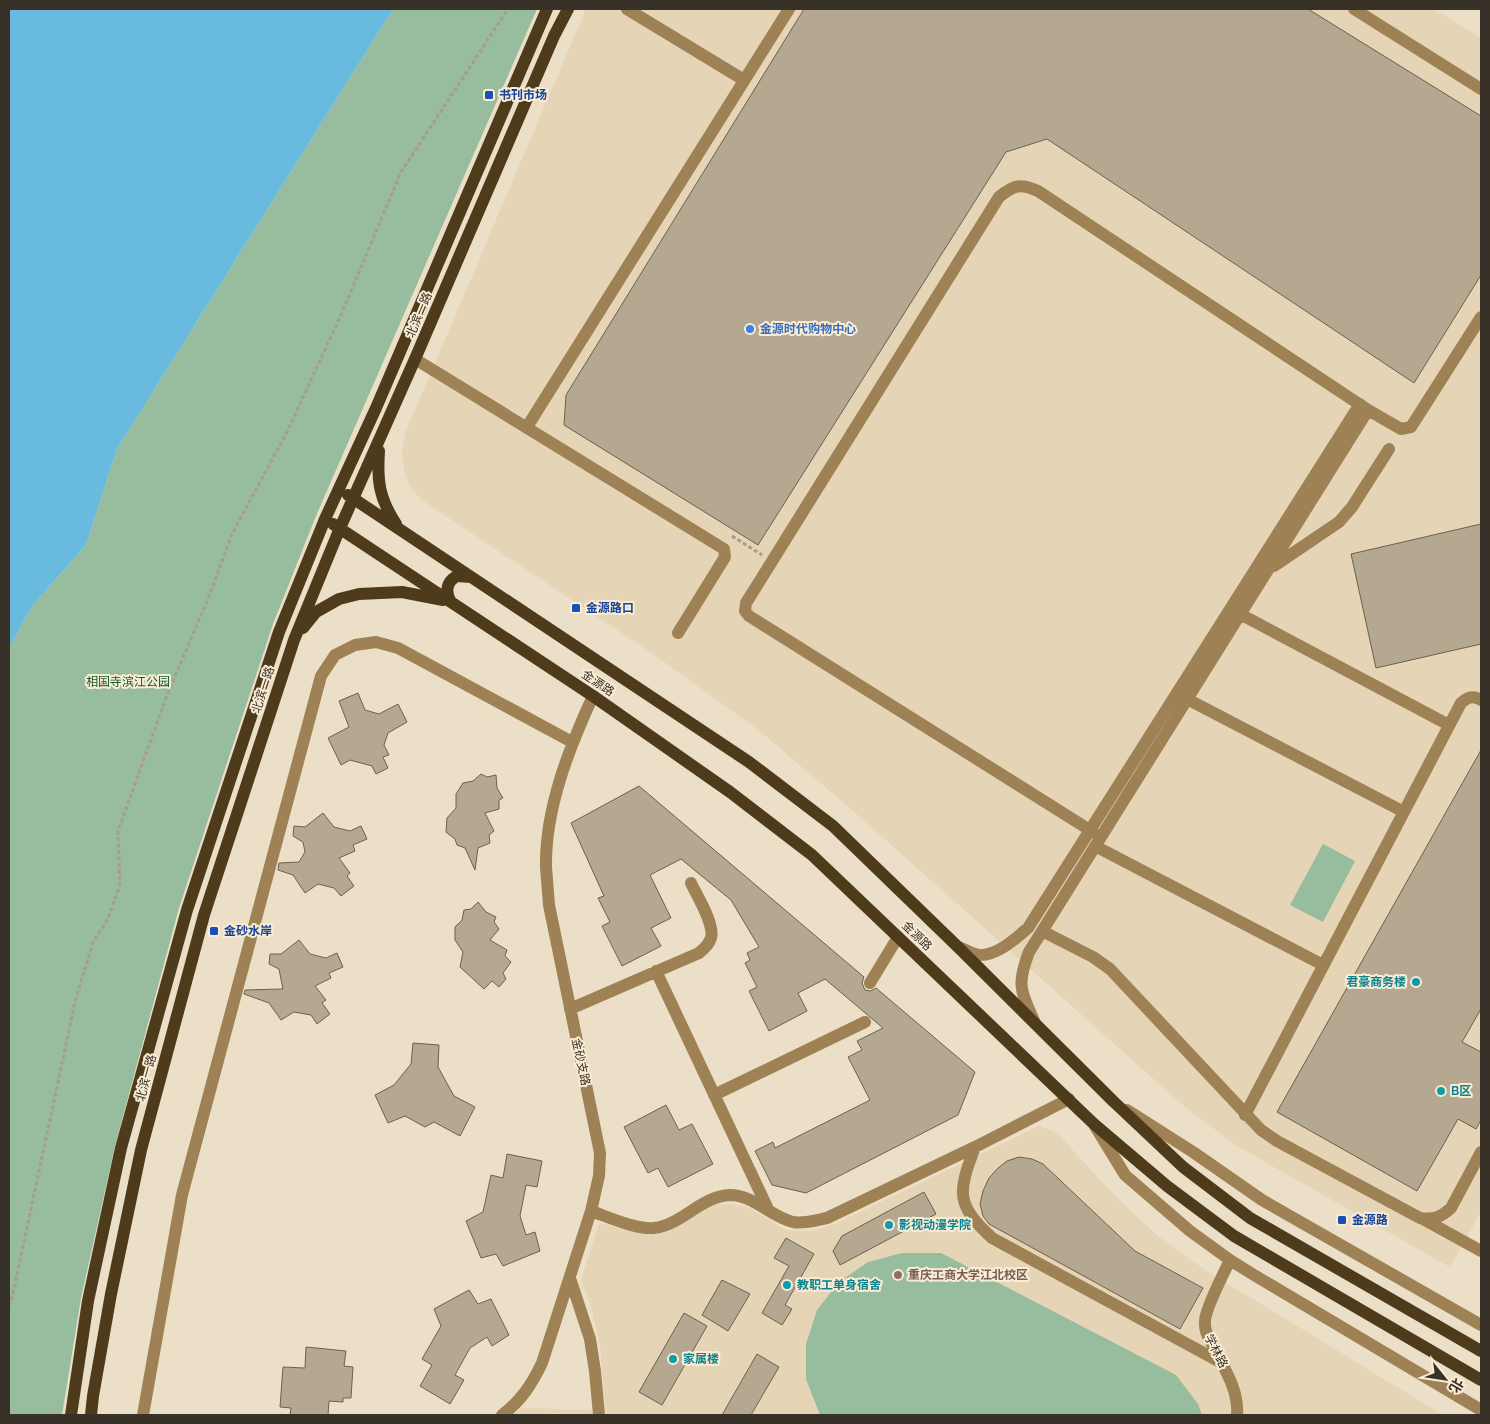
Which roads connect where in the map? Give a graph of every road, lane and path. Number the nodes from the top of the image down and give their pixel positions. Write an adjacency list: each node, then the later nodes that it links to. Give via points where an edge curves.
1 (508, 9): 57 (path, via 401,172 342,316 286,434 231,536 166,698 118,832 120,885 108,919 93,942 75,1002)
2 (547, 9): 15 (main road, 北滨一路)
3 (568, 9): 10 (main road, 北滨一路)
4 (628, 9): 7 (street)
5 (789, 9): 7 (street)
6 (1354, 9): 8 (street)
7 (744, 80): 12 (street)
8 (1481, 89)
9 (1481, 317): 11 (street, via 1410,427 1405,430 1396,428)
10 (415, 359): 12 (street); 13 (main road, 北滨一路)
11 (1364, 407): 20 (street); 22 (street); 33 (street, via 1038,191 1018,186 999,197 746,603 745,611)
12 (527, 427): 25 (street, via 724,548 725,558)
13 (380, 440): 16 (main road, 北滨一路); 19 (main road, via 379,488 385,508)
14 (1389, 449): 20 (street, via 1352,508 1339,522)
15 (339, 489): 16 (main road, 金源路); 17 (main road, 北滨一路)
16 (354, 499): 18 (main road, 北滨一路); 19 (main road, 金源路)
17 (325, 519): 18 (main road, 金源路); 63 (main road, 北滨一路, via 279,632 187,910 122,1148 88,1301)
18 (340, 528): 23 (main road, 金源路); 26 (main road, 北滨一路)
19 (398, 528): 21 (main road, 金源路)
20 (1268, 570): 22 (street); 24 (street)
21 (472, 578): 23 (main road, via 463,576 449,582 447,592); 37 (main road, 金源路, via 749,762 825,820)
22 (1244, 586): 33 (street)
23 (451, 602): 26 (main road, via 402,592 359,594 316,612); 27 (main road, 金源路)
24 (1240, 614): 28 (street); 30 (street)
25 (678, 633)
26 (294, 640): 64 (main road, 北滨一路, via 204,915 141,1150 111,1294)
27 (593, 696): 31 (street, 金砂支路); 36 (main road, 金源路, via 730,792 812,855)
28 (1187, 699): 32 (street); 33 (street)
29 (1481, 700): 30 (street, via 1466,698)
30 (1449, 726): 32 (street)
31 (572, 742): 41 (street, 金砂支路, via 549,829 546,866 549,906); 65 (street, via 398,648 376,642 355,645 335,655 322,676 182,1195)
32 (1404, 812): 38 (street)
33 (1095, 838): 35 (street); 37 (street, via 1028,928 1009,944 980,955); 38 (street)
34 (691, 883): 39 (street, via 712,927 711,938 699,953)
35 (1042, 931): 43 (street, via 1020,976 1022,994); 47 (street, via 1110,969)
36 (898, 937): 40 (street); 45 (main road, 金源路)
37 (958, 947): 43 (main road, 金源路)
38 (1323, 965): 47 (street)
39 (656, 971): 41 (street); 44 (street)
40 (870, 983)
41 (570, 1009): 52 (street, 金砂支路, via 600,1153 599,1176)
42 (865, 1022): 44 (street)
43 (1035, 1023): 46 (main road, 金源路)
44 (714, 1095): 51 (street)
45 (1069, 1100): 48 (main road, 金源路); 49 (street)
46 (1113, 1101): 58 (street, via 1262,1200); 59 (main road, 金源路, via 1183,1167 1250,1218)
47 (1245, 1114): 53 (street, via 1277,1141)
48 (1094, 1124): 55 (street, via 1125,1175 1190,1231); 61 (main road, 金源路, via 1167,1186 1234,1236)
49 (975, 1147): 51 (street, via 828,1218 793,1222); 60 (street, via 964,1177 962,1195 968,1211 992,1238)
50 (1481, 1152): 53 (street, via 1451,1208 1436,1218)
51 (768, 1209): 52 (street, via 731,1195 714,1198 666,1226 652,1228)
52 (591, 1211): 56 (street, 金砂支路)
53 (1420, 1218): 54 (street)
54 (1481, 1251)
55 (1230, 1260): 60 (street, 学林路, via 1204,1318 1204,1329); 62 (street)
56 (570, 1278): 66 (street, 金砂支路, via 532,1384 517,1404); 67 (street, via 590,1339)
57 (9, 1306)
58 (1481, 1325)
59 (1481, 1351)
60 (1222, 1363): 68 (street, 学林路, via 1234,1392)
61 (1481, 1380)
62 (1481, 1410)
63 (71, 1415)
64 (91, 1415)
65 (143, 1415)
66 (502, 1415)
67 (599, 1415)
68 (1237, 1415)

